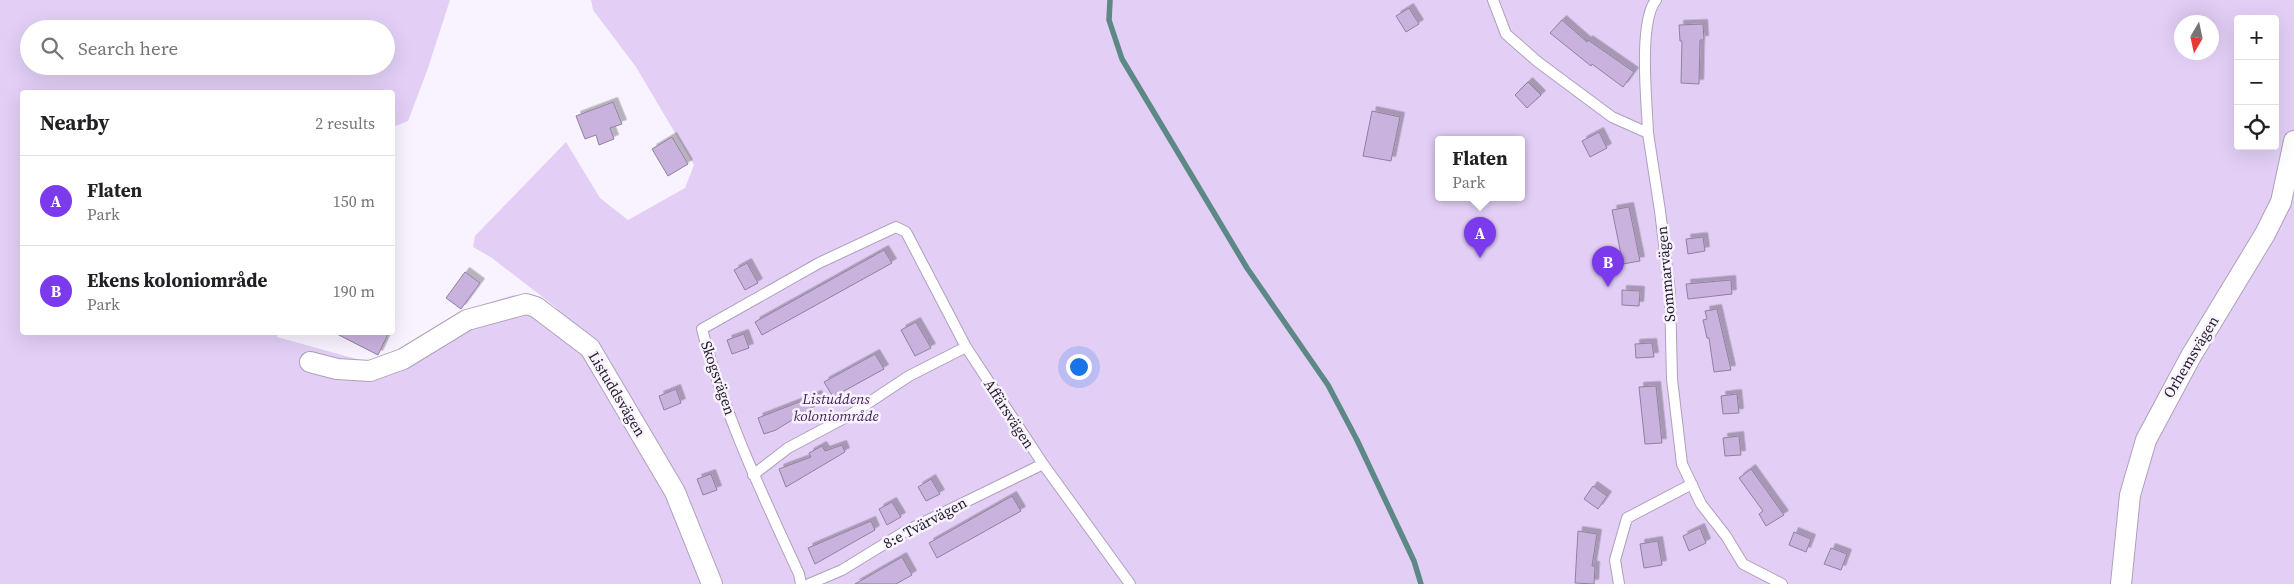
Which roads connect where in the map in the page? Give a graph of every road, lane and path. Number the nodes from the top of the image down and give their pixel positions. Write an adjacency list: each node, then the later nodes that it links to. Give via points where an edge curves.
1 (1492, 0): 3 (lane, via 1506,34 1538,62 1612,117)
2 (1656, 0): 3 (lane, Sommarvägen, via 1651,6 1645,34)
3 (1648, 133): 10 (lane, Sommarvägen, via 1670,293 1672,379 1682,464)
4 (2294, 141): 17 (street, Orhemsvägen, via 2281,202 2146,440 2130,495)
5 (906, 232): 6 (lane, Affärsvägen); 9 (lane, Skogsvägen, via 896,227 819,263 702,329 713,373)
6 (966, 347): 8 (lane, Affärsvägen); 9 (lane, via 909,376 850,415 788,448)
7 (310, 362): 11 (street, Listuddsvägen, via 337,369 370,371 403,359 467,320 526,304 536,307 590,348 674,492)
8 (1042, 464): 13 (lane, 8:e Tvärvägen, via 904,532 842,570); 14 (lane, Affärsvägen)
9 (753, 474): 12 (lane, Skogsvägen)
10 (1692, 484): 15 (lane, via 1627,518 1615,560); 16 (lane, Sommarvägen, via 1701,504 1743,564)
11 (712, 584)
12 (801, 584)
13 (809, 584)
14 (1130, 584)
15 (1619, 584)
16 (1782, 584)
17 (2121, 584)

